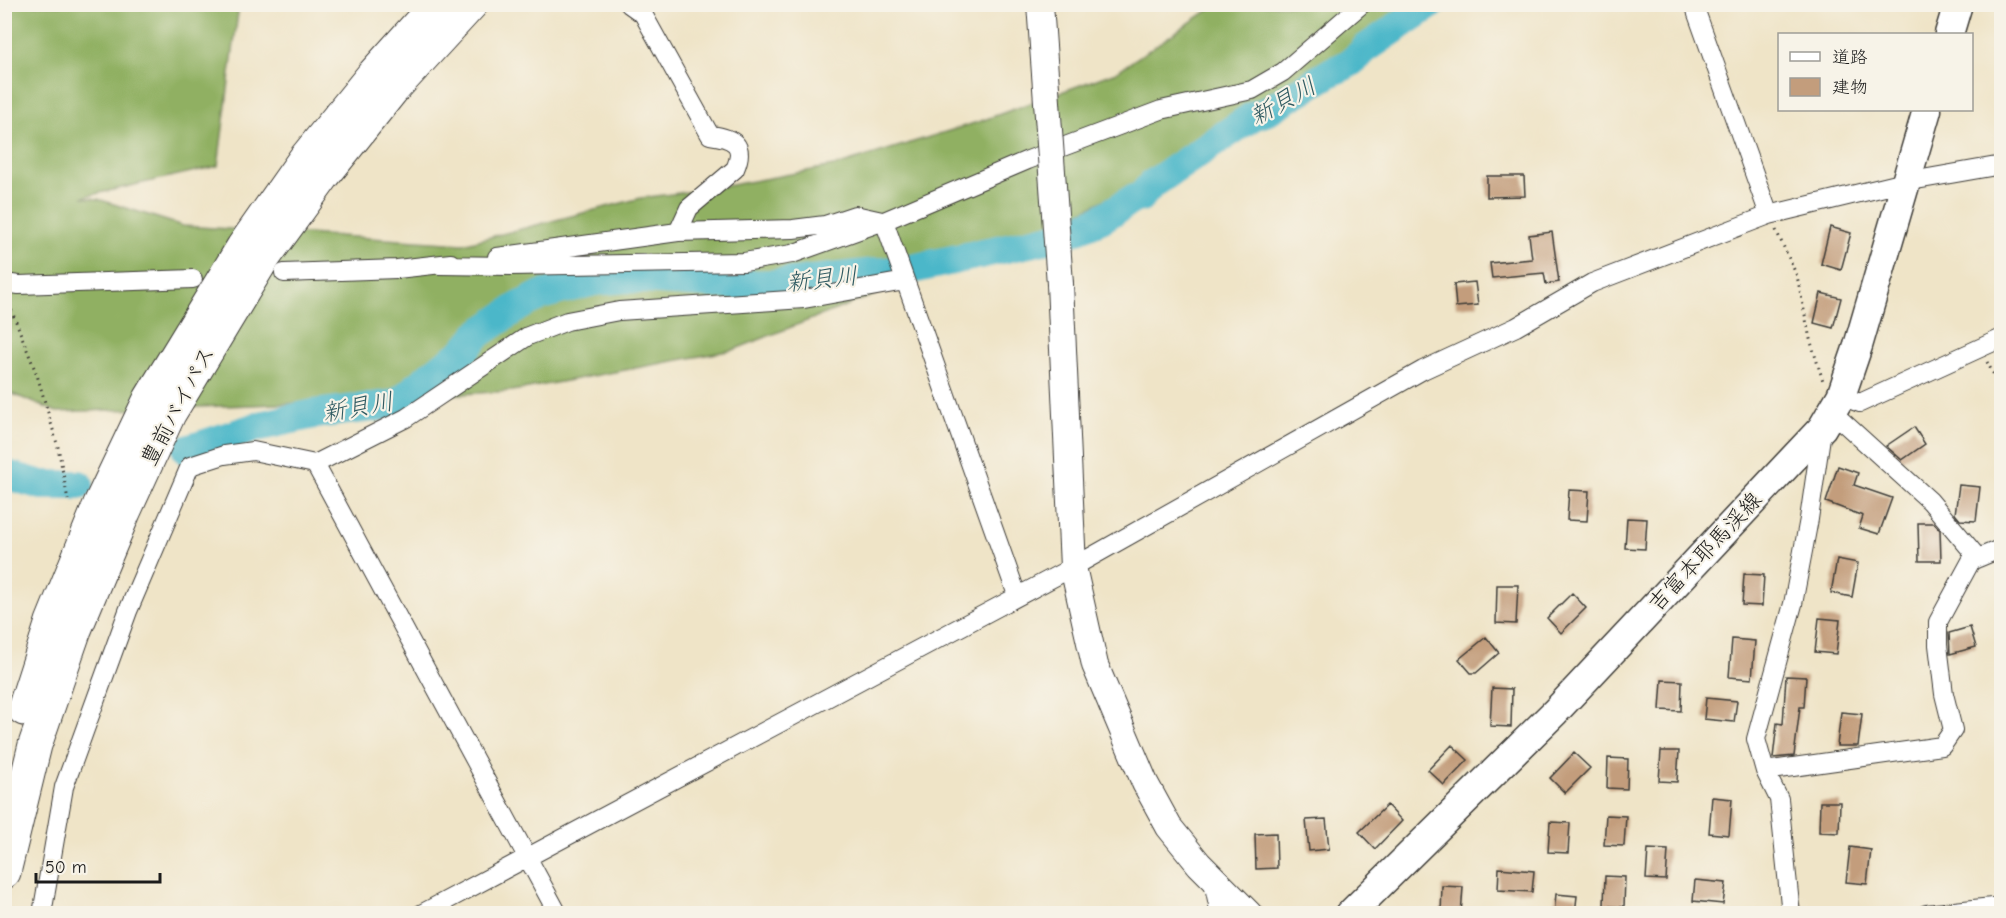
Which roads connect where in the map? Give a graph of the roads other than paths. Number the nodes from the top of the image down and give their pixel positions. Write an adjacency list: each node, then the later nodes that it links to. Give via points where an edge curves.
1 (437, 4): 28 (highway, 豊前バイパス, via 304,160 243,247 150,399 100,504 52,622)
2 (471, 4): 30 (highway, 豊前バイパス, via 392,90 324,175 262,260 169,414 74,632 35,745)
3 (629, 4): 14 (street, via 643,14 710,135 727,137 739,149 735,169 689,208)
4 (1040, 4): 25 (street, bridge, via 1060,284)
5 (1362, 4): 13 (street, via 1283,72 1251,90 1161,110 1028,160)
6 (1695, 4): 12 (street)
7 (1958, 4): 8 (main road)
8 (1949, 33)
9 (1927, 111): 11 (main road, 吉富本耶馬渓線)
10 (2001, 165): 11 (street)
11 (1905, 182): 12 (street); 21 (main road, 吉富本耶馬渓線, via 1858,346)
12 (1769, 215): 25 (street, via 1592,284 1516,327 1424,370)
13 (884, 221): 14 (street, via 855,215 793,230); 15 (street, via 792,254 744,262); 18 (street)
14 (678, 232): 15 (street)
15 (439, 265): 16 (street)
16 (284, 273)
17 (193, 279): 19 (street)
18 (905, 281): 22 (street, via 804,299 619,311 567,321 528,336 406,418); 26 (street)
19 (4, 283)
20 (2001, 338): 21 (street, via 1860,404)
21 (1832, 412): 24 (street, via 1930,501); 27 (street, via 1793,604 1756,739); 38 (main road, 吉富本耶馬渓線, via 1555,712)
22 (315, 464): 29 (street); 33 (street, via 253,451 190,465 128,611 64,787)
23 (2001, 548): 24 (street)
24 (1978, 558): 27 (street, via 1971,561 1938,622 1944,694 1953,730 1942,746)
25 (1073, 567): 26 (street); 31 (street, via 1095,665 1145,783 1169,827)
26 (1017, 595): 29 (street)
27 (1766, 771): 39 (street, via 1779,799)
28 (4, 774)
29 (528, 858): 34 (street); 35 (street)
30 (4, 872)
31 (1212, 877): 36 (street); 37 (street)
32 (2001, 906): 40 (street)
33 (42, 914)
34 (421, 914)
35 (558, 914)
36 (1220, 914)
37 (1249, 914)
38 (1350, 914)
39 (1791, 914)
40 (1926, 914)

